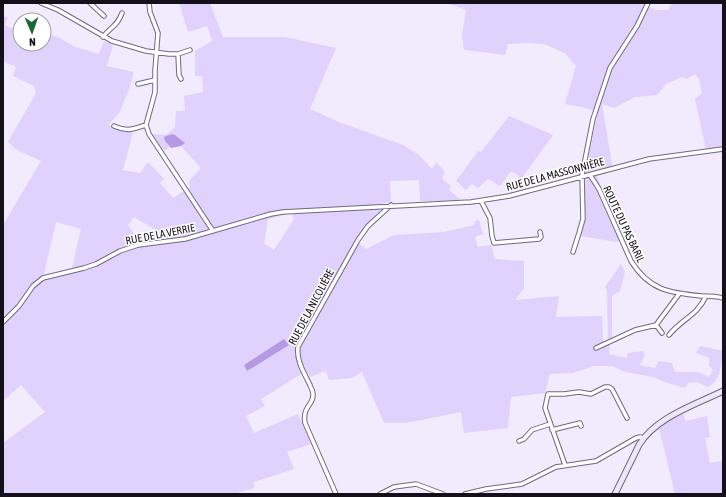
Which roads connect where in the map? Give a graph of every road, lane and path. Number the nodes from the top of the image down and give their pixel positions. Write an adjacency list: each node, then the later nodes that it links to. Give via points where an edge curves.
1 (41, 3): 3 (street)
2 (90, 3): 7 (street)
3 (49, 4): 8 (street)
4 (647, 4): 19 (street, via 637,26 610,68 593,119)
5 (149, 5): 10 (street, via 157,27)
6 (122, 13): 8 (street, via 115,26)
7 (104, 16)
8 (103, 37): 10 (street, via 146,51)
9 (190, 50): 11 (street)
10 (157, 51): 11 (street); 13 (street)
11 (178, 54): 12 (street)
12 (181, 79)
13 (155, 80): 14 (street); 15 (street, via 154,96)
14 (138, 84)
15 (146, 125): 16 (street, via 128,130); 22 (street, via 149,134)
16 (114, 126)
17 (723, 149): 18 (street, RUE DE LA MASSONNIÈRE, via 649,159)
18 (590, 175): 19 (street, RUE DE LA MASSONNIÈRE); 25 (street, ROUTE DU PAS BARIL, via 637,271 662,290)
19 (582, 176): 20 (street, RUE DE LA MASSONNIÈRE, via 509,196); 24 (street, via 583,219)
20 (480, 201): 21 (street, RUE DE LA MASSONNIÈRE); 23 (street, via 490,218 494,242 539,239)
21 (391, 205): 22 (street, RUE DE LA VERRIE, via 283,212); 41 (street, RUE DE LA NICOLIÈRE, via 368,226 358,240 298,347 298,359 314,393 305,410 304,423)
22 (214, 231): 28 (street, RUE DE LA VERRIE, via 177,241 138,245 96,264 43,278 33,286 19,306)
23 (540, 232)
24 (573, 252)
25 (679, 294): 26 (street, ROUTE DU PAS BARIL); 29 (street)
26 (706, 296): 27 (street, ROUTE DU PAS BARIL); 31 (street, via 696,312 677,325)
27 (723, 298)
28 (3, 322)
29 (656, 325): 30 (street); 32 (street, via 635,330)
30 (662, 333)
31 (669, 335)
32 (596, 348)
33 (723, 391): 38 (street, via 665,420)
34 (627, 418): 35 (street, via 609,386 591,394 548,394 545,408)
35 (550, 424): 37 (street); 39 (street, via 532,430)
36 (581, 426): 37 (street, via 580,423)
37 (552, 430): 40 (street)
38 (643, 438): 40 (street, via 640,436 596,461); 45 (street)
39 (519, 441)
40 (565, 466): 44 (street, via 550,470 522,484)
41 (336, 494)
42 (380, 494): 43 (street, via 394,487 416,484)
43 (443, 494)
44 (465, 494)
45 (615, 494)

